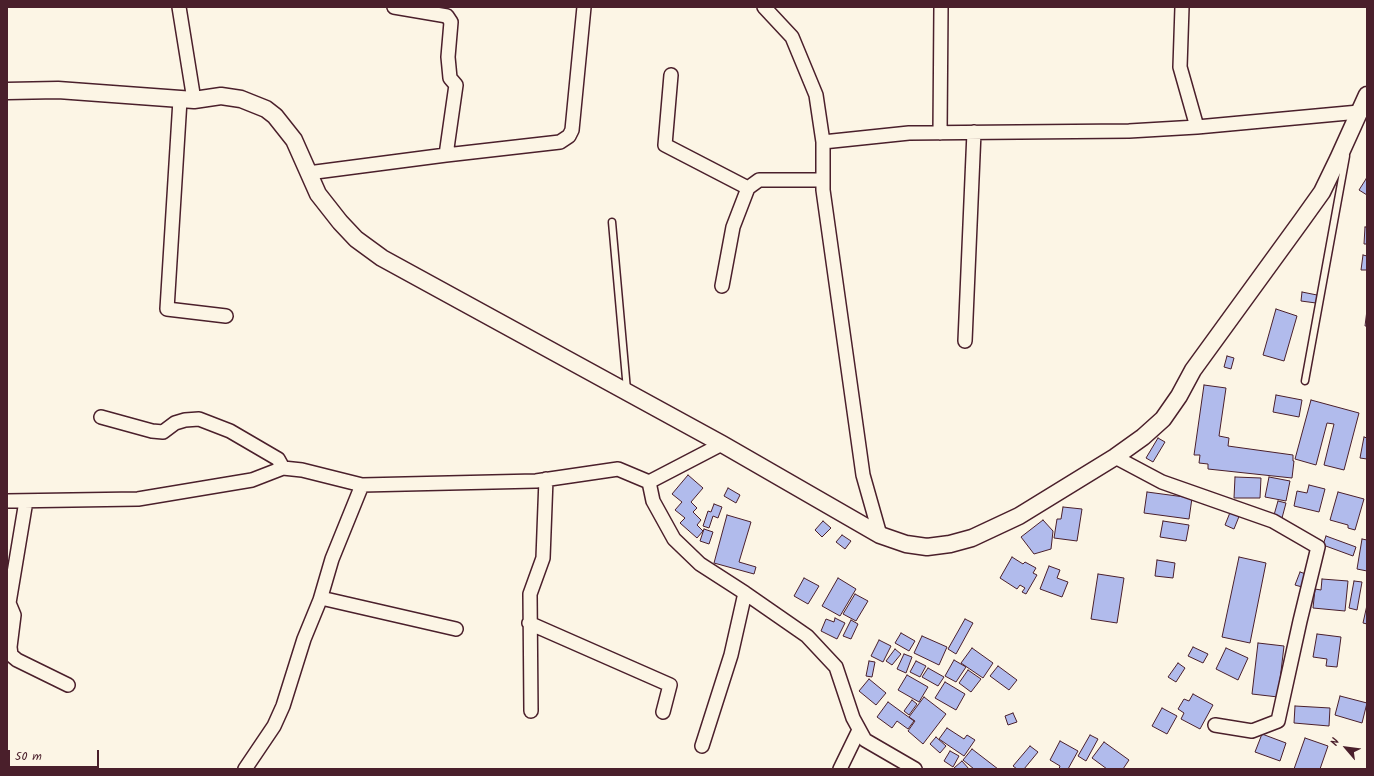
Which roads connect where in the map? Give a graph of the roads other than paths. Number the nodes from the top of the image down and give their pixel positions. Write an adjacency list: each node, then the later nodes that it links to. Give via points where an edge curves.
1 (179, 7): 10 (street)
2 (394, 7): 17 (street, via 447,16 451,22 448,57 450,78 456,85)
3 (584, 7): 17 (street, via 572,130 569,136 560,142)
4 (764, 7): 16 (street, via 792,37 816,95)
5 (941, 7): 15 (street)
6 (1182, 7): 12 (street, via 1180,67)
7 (671, 75): 20 (street, via 665,145)
8 (7, 91): 10 (street, via 58,90)
9 (1367, 95): 11 (street)
10 (187, 100): 18 (street, via 221,96 241,99 266,108 294,140); 23 (street, via 167,308)
11 (1358, 112): 12 (street); 13 (street)
12 (1197, 127): 14 (street, via 1129,131)
13 (1350, 131): 25 (lane); 29 (street, via 1322,192 1193,370 1163,419)
14 (974, 132): 15 (street); 24 (street)
15 (940, 133): 16 (street, via 909,133)
16 (824, 142): 19 (street)
17 (446, 155): 18 (street)
18 (308, 173): 26 (street, via 318,194 340,222 356,239 382,258)
19 (823, 180): 20 (street, via 759,180); 36 (street, via 863,475)
20 (748, 188): 22 (street, via 733,227)
21 (612, 222): 26 (lane)
22 (722, 286)
23 (226, 316)
24 (965, 341)
25 (1305, 382)
26 (627, 394): 28 (street)
27 (101, 417): 30 (street, via 163,432 175,423 199,419 230,431 278,459)
28 (722, 444): 32 (street); 36 (street)
29 (1115, 457): 36 (street, via 1019,516 972,538 927,547 906,544); 44 (street, via 1162,482 1273,521 1318,547 1278,721 1252,731)
30 (283, 468): 33 (street, via 302,470); 35 (street, via 252,480 138,499)
31 (546, 479): 32 (street, via 618,469); 33 (street); 39 (street, via 543,558 530,594)
32 (649, 482): 37 (street, via 654,501 674,539 700,564)
33 (362, 485): 38 (street, via 332,559)
34 (7, 501): 35 (street)
35 (26, 501): 41 (street, via 9,603 14,615 11,655)
36 (880, 535)
37 (745, 593): 45 (street, via 807,636 836,667); 46 (street, via 730,656)
38 (321, 598): 40 (street); 47 (street, via 304,639 283,706 274,726)
39 (529, 623): 42 (street); 43 (street, via 670,685)
40 (456, 629)
41 (68, 685)
42 (531, 711)
43 (663, 712)
44 (1215, 725)
45 (859, 730): 48 (street); 49 (street, via 865,740)
46 (702, 746)
47 (245, 769)
48 (840, 769)
49 (915, 769)

